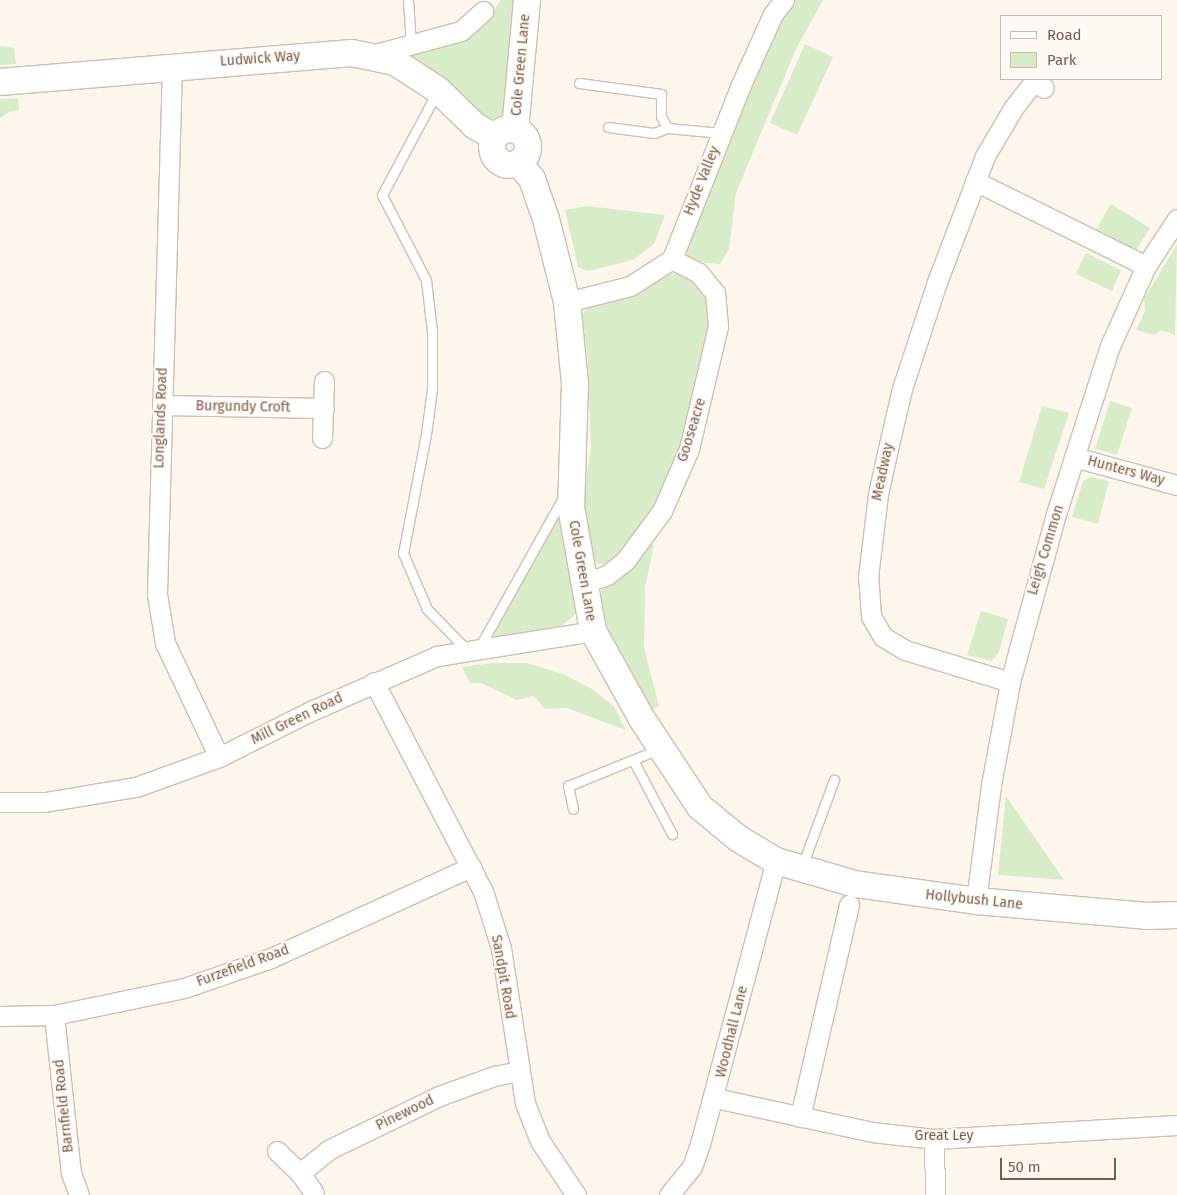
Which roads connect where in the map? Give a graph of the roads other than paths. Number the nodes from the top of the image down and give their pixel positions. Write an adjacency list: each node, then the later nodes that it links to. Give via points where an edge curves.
1 (408, 0): 5 (lane)
2 (527, 0): 15 (street, Cole Green Lane)
3 (784, 0): 14 (street, Hyde Valley, via 773,14)
4 (483, 11): 5 (street, via 461,30)
5 (411, 44): 6 (street)
6 (372, 55): 7 (street, Ludwick Way, via 352,53); 11 (street, Ludwick Way, via 395,62)
7 (172, 66): 8 (street, Ludwick Way); 22 (street, Longlands Road)
8 (0, 82)
9 (579, 83): 13 (lane, via 661,94 661,116)
10 (1044, 88): 16 (street, Meadway, via 1034,81 1014,107 985,156)
11 (438, 90): 15 (street, Ludwick Way, via 475,126); 30 (lane, via 382,194 426,280 432,331 432,389 403,553 427,609)
12 (608, 128): 13 (lane, via 654,133)
13 (667, 128): 14 (lane)
14 (722, 132): 18 (street, Hyde Valley)
15 (505, 133): 20 (street, Cole Green Lane, via 493,152 498,161 508,165 519,163 532,179 546,219)
16 (975, 181): 19 (street); 32 (street, Meadway, via 902,389 869,550 869,602 876,626 893,644)
17 (1177, 219): 19 (street, Leigh Common)
18 (672, 259): 20 (street, via 630,286); 28 (street, Gooseacre, via 699,273 715,292 717,310 718,326 709,373 689,449 662,511 626,561 607,576)
19 (1146, 266): 25 (street, Leigh Common, via 1110,346)
20 (567, 302): 26 (street, Cole Green Lane, via 575,383)
21 (324, 381): 23 (street)
22 (162, 405): 23 (street, Burgundy Croft); 34 (street, Longlands Road, via 157,594 165,644)
23 (324, 408): 24 (street)
24 (322, 438)
25 (1074, 457): 27 (street, Hunters Way); 32 (street, Leigh Common)
26 (571, 483): 28 (street, Cole Green Lane, via 574,535); 30 (lane)
27 (1177, 485)
28 (584, 583): 29 (street, Cole Green Lane)
29 (593, 631): 30 (street, Mill Green Road); 33 (street, Cole Green Lane)
30 (473, 649): 31 (street, Mill Green Road, via 416,663)
31 (374, 682): 34 (street, Mill Green Road); 41 (street, Sandpit Road)
32 (1010, 682): 43 (street, Leigh Common, via 990,785)
33 (661, 749): 35 (lane); 40 (street, Cole Green Lane, via 688,792 715,821)
34 (219, 757): 37 (street, Mill Green Road, via 136,786 45,802)
35 (634, 760): 38 (lane, via 568,786); 39 (lane)
36 (834, 780): 42 (lane)
37 (0, 802)
38 (573, 808)
39 (672, 834)
40 (776, 860): 42 (street, Hollybush Lane); 49 (street, Woodhall Lane)
41 (471, 866): 47 (street, Furzefield Road, via 271,958 184,988); 48 (street, Sandpit Road, via 483,891 501,948)
42 (801, 869): 43 (street, Hollybush Lane, via 855,884)
43 (976, 900): 45 (street, Hollybush Lane, via 1146,916)
44 (849, 905): 50 (street)
45 (1177, 915)
46 (0, 1016): 47 (street, Furzefield Road)
47 (54, 1016): 56 (street, Barnfield Road, via 71,1173)
48 (519, 1071): 54 (street, Pinewood, via 494,1076 426,1102 330,1149); 57 (street, Sandpit Road, via 525,1103 540,1141)
49 (715, 1098): 50 (street, Great Ley); 58 (street, Woodhall Lane, via 692,1167)
50 (800, 1117): 52 (street, Great Ley, via 872,1132)
51 (1177, 1125): 52 (street, Great Ley)
52 (934, 1138): 59 (street)
53 (277, 1151): 54 (street)
54 (300, 1173): 55 (street)
55 (314, 1193)
56 (79, 1195)
57 (576, 1195)
58 (669, 1195)
59 (934, 1195)

